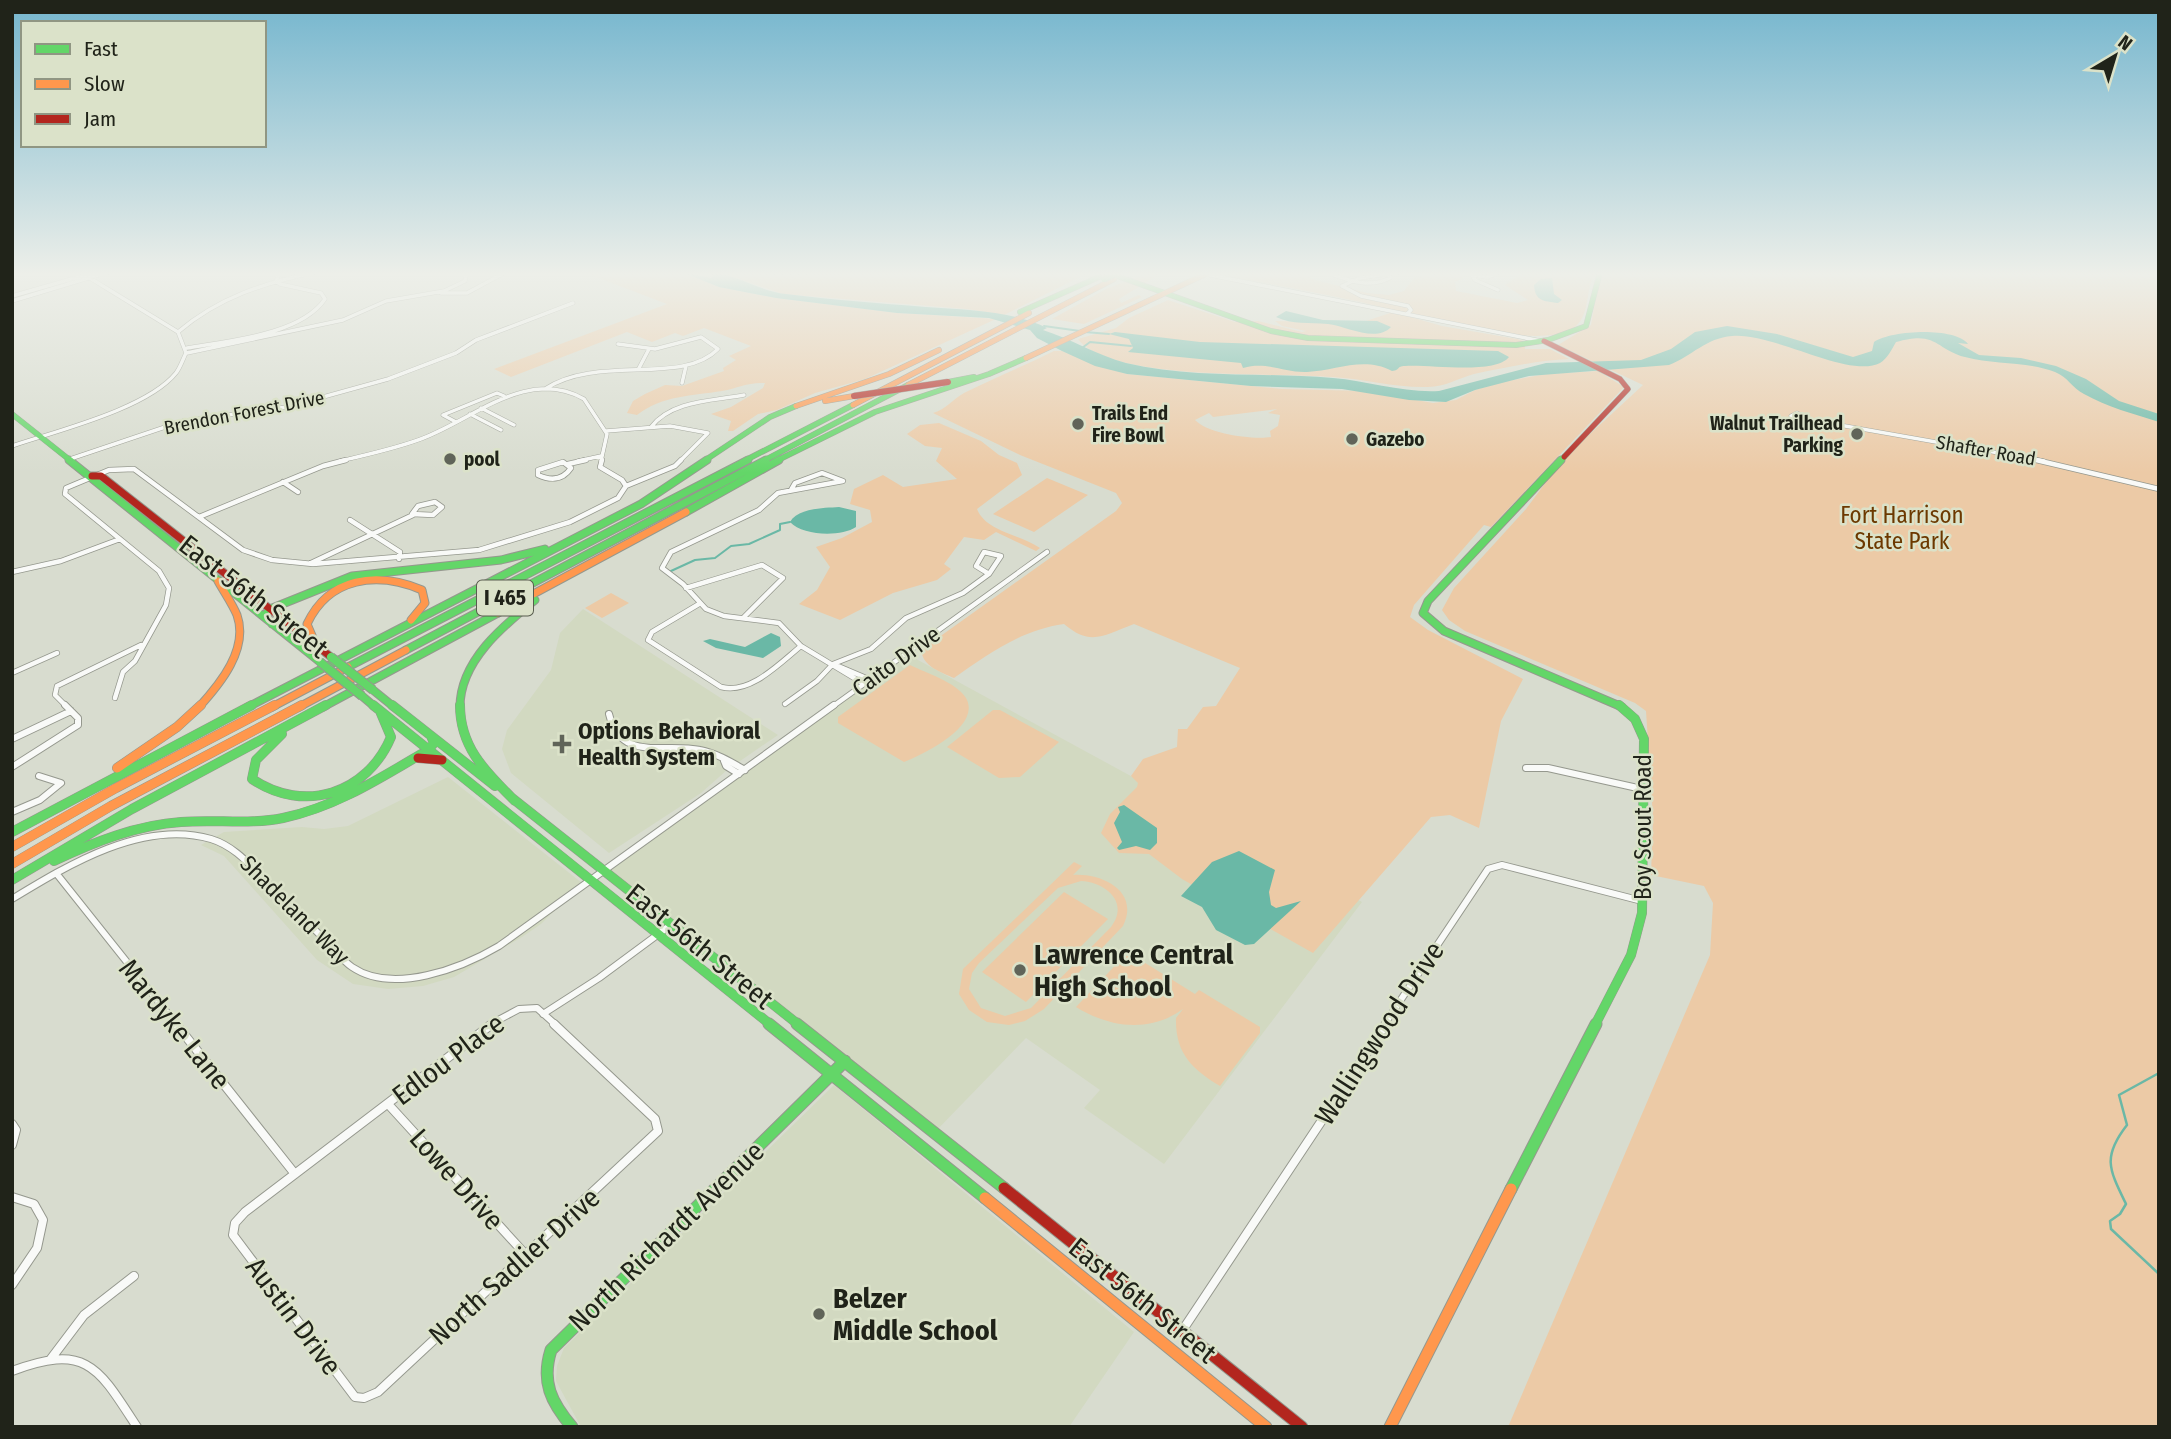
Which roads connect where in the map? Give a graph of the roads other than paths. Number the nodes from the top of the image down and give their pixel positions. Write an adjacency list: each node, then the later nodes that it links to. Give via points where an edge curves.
1 (181, 339): 18 (street)
2 (235, 339): 18 (street)
3 (247, 339): 18 (street)
4 (478, 339): 41 (street, Brendon Forest Drive, via 458,353 385,380 294,405 176,423)
5 (695, 339): 17 (street)
6 (705, 339): 20 (street, via 715,344 717,352 704,362)
7 (967, 339): 31 (main road)
8 (969, 339): 97 (main road, I 465)
9 (986, 339): 98 (main road, I 465, via 111,806)
10 (1067, 339): 19 (main road)
11 (1422, 339): 14 (main road)
12 (1521, 339): 14 (street)
13 (1567, 339): 16 (main road)
14 (1529, 341): 16 (main road); 16 (main road)
15 (618, 344): 17 (street)
16 (1558, 346): 93 (main road, Boy Scout Road, via 1623,382 1627,391 1437,592 1423,613 1450,634 1628,711 1639,722 1644,739)
17 (649, 349): 21 (street)
18 (187, 351): 36 (street, via 179,372 155,391)
19 (1026, 358): 31 (main road, bridge, via 948,382 807,406); 55 (main road, via 991,377 857,420)
20 (686, 366): 21 (street); 22 (street)
21 (639, 368): 23 (street, via 582,371)
22 (682, 383)
23 (545, 390): 25 (street); 35 (street, via 580,396)
24 (744, 395): 33 (street, via 670,409)
25 (505, 397): 26 (street); 30 (street, via 497,393 443,415)
26 (481, 408): 28 (street); 32 (street)
27 (12, 414): 36 (main road, East 56th Street)
28 (470, 414): 30 (street); 34 (street)
29 (1811, 420): 46 (street, Shafter Road, via 2020,456)
30 (456, 422): 39 (street)
31 (759, 424): 52 (main road, via 676,483)
32 (514, 425)
33 (650, 427): 35 (street); 45 (street, via 708,433 672,468)
34 (501, 430)
35 (606, 431): 40 (street)
36 (41, 436): 38 (street); 41 (main road, East 56th Street)
37 (389, 445): 39 (street)
38 (12, 446)
39 (395, 448): 44 (street, via 333,463)
40 (601, 456): 42 (street); 45 (street, via 601,468)
41 (69, 459): 43 (main road, East 56th Street)
42 (568, 464): 42 (street, via 549,464 537,474 544,479 559,478 570,471)
43 (92, 476): 50 (street, via 131,468); 54 (street, via 69,485 64,493); 61 (main road, East 56th Street); 64 (main road, East 56th Street, via 101,476)
44 (283, 482): 48 (street); 50 (street)
45 (626, 486): 57 (street, via 624,494 606,505 540,534 467,553)
46 (2159, 489)
47 (791, 490): 47 (street, via 838,484 844,481 823,473 795,483); 62 (street, via 676,549 663,561 663,569)
48 (298, 492)
49 (414, 515): 49 (street, via 431,516 442,507 423,504 414,509); 53 (street)
50 (199, 517): 58 (street, via 248,553)
51 (349, 520): 53 (street)
52 (608, 521): 64 (main road, via 525,556 363,574 321,586); 67 (main road)
53 (372, 534): 57 (street, via 400,552); 58 (street)
54 (120, 538): 59 (street, via 61,561); 68 (street, via 160,572 169,588 166,605)
55 (624, 546): 77 (main road); 94 (main road, via 512,617 485,645 466,678 460,706 464,740 480,765)
56 (1047, 552): 74 (street, Caito Drive)
57 (399, 559): 58 (street)
58 (308, 564)
59 (12, 572)
60 (989, 574): 60 (street, via 1001,556 984,552 976,566); 72 (street, via 963,593 908,617 871,649)
61 (218, 581): 66 (main road, East 56th Street); 96 (main road, via 237,615 240,633 230,663 213,691 152,746)
62 (686, 587): 63 (street); 65 (street, via 762,565 782,578)
63 (699, 604): 65 (street, via 719,614); 70 (street, via 652,632 648,640 724,688 736,690 753,682)
64 (270, 609): 66 (main road, via 265,615); 69 (main road, East 56th Street)
65 (744, 617): 70 (street, via 779,623)
66 (272, 624): 80 (main road, East 56th Street, bridge)
67 (379, 640): 69 (main road, via 422,607 425,595 419,586 384,578 333,593 308,619); 96 (main road)
68 (141, 645): 76 (street, via 135,662 123,672); 79 (street, via 57,686 55,695)
69 (316, 645): 82 (main road, East 56th Street, bridge)
70 (801, 646): 72 (street)
71 (57, 653): 73 (street)
72 (836, 665): 74 (street); 75 (street); 78 (street)
73 (12, 673)
74 (871, 680): 75 (street, Caito Drive)
75 (864, 684): 90 (street, Caito Drive)
76 (115, 698)
77 (328, 704): 80 (main road, via 283,733 260,755 253,776 263,792 284,798 312,796 340,788 369,771 390,743 390,729); 101 (main road, via 101,826)
78 (785, 704)
79 (71, 711): 83 (street); 88 (street, via 79,720 74,730)
80 (380, 711): 84 (main road, East 56th Street)
81 (609, 714): 86 (street, via 617,733 634,746 699,749)
82 (431, 736): 84 (main road, via 434,743); 94 (main road, East 56th Street)
83 (12, 739)
84 (428, 750): 85 (main road, East 56th Street); 87 (main road)
85 (442, 760): 87 (main road, via 423,757); 100 (main road, East 56th Street)
86 (724, 761): 90 (street); 91 (street)
87 (400, 766): 102 (main road, via 345,797 297,815 256,822 173,823 106,838)
88 (12, 767)
89 (1526, 768): 93 (street, via 1553,769)
90 (745, 770): 91 (street, Caito Drive)
91 (739, 774): 100 (street, Caito Drive)
92 (39, 776): 95 (street, via 61,783 40,800)
93 (1642, 789): 104 (main road, Boy Scout Road)
94 (515, 801): 100 (main road, East 56th Street)
95 (12, 812)
96 (16, 830)
97 (12, 847)
98 (12, 864)
99 (56, 873): 100 (street, Shadeland Way, via 137,840 176,835 212,839 238,853 348,964 367,974 394,978 441,972 480,957); 103 (street, Shadeland Way); 113 (street, Mardyke Lane)
100 (599, 875): 105 (main road, East 56th Street); 106 (main road, East 56th Street)
101 (12, 880)
102 (12, 886)
103 (12, 899)
104 (1642, 901): 121 (street, Wallingwood Drive, via 1502,865 1488,869); 129 (main road, Boy Scout Road, via 1640,930 1631,955)
105 (673, 923): 106 (street); 108 (main road, East 56th Street)
106 (659, 934): 107 (street); 109 (main road, East 56th Street)
107 (542, 1014): 110 (street, Edlou Place, via 525,1008 501,1016); 118 (street, North Sadlier Drive, via 659,1127 654,1138)
108 (845, 1061): 109 (main road, North Richardt Avenue); 116 (main road, East 56th Street)
109 (833, 1074): 117 (main road, East 56th Street); 126 (main road, North Richardt Avenue, via 551,1350 543,1385 547,1398)
110 (387, 1104): 113 (street, Edlou Place); 118 (street, Lowe Drive)
111 (12, 1124): 112 (street, via 16,1130)
112 (12, 1144)
113 (295, 1174): 115 (street, Edlou Place, via 245,1212)
114 (12, 1197): 120 (street, via 34,1204 43,1220 37,1248)
115 (234, 1226): 124 (street, Austin Drive, via 233,1235 354,1396)
116 (1060, 1233): 117 (street); 121 (main road, East 56th Street)
117 (1048, 1248): 127 (main road, East 56th Street)
118 (526, 1255): 124 (street, North Sadlier Drive, via 378,1392)
119 (134, 1276): 122 (street, via 80,1319)
120 (12, 1285)
121 (1182, 1331): 128 (main road, East 56th Street)
122 (50, 1360): 123 (street); 125 (street, via 71,1359 98,1369)
123 (12, 1371)
124 (364, 1398)
125 (137, 1427)
126 (572, 1427)
127 (1266, 1427)
128 (1302, 1427)
129 (1390, 1427)

